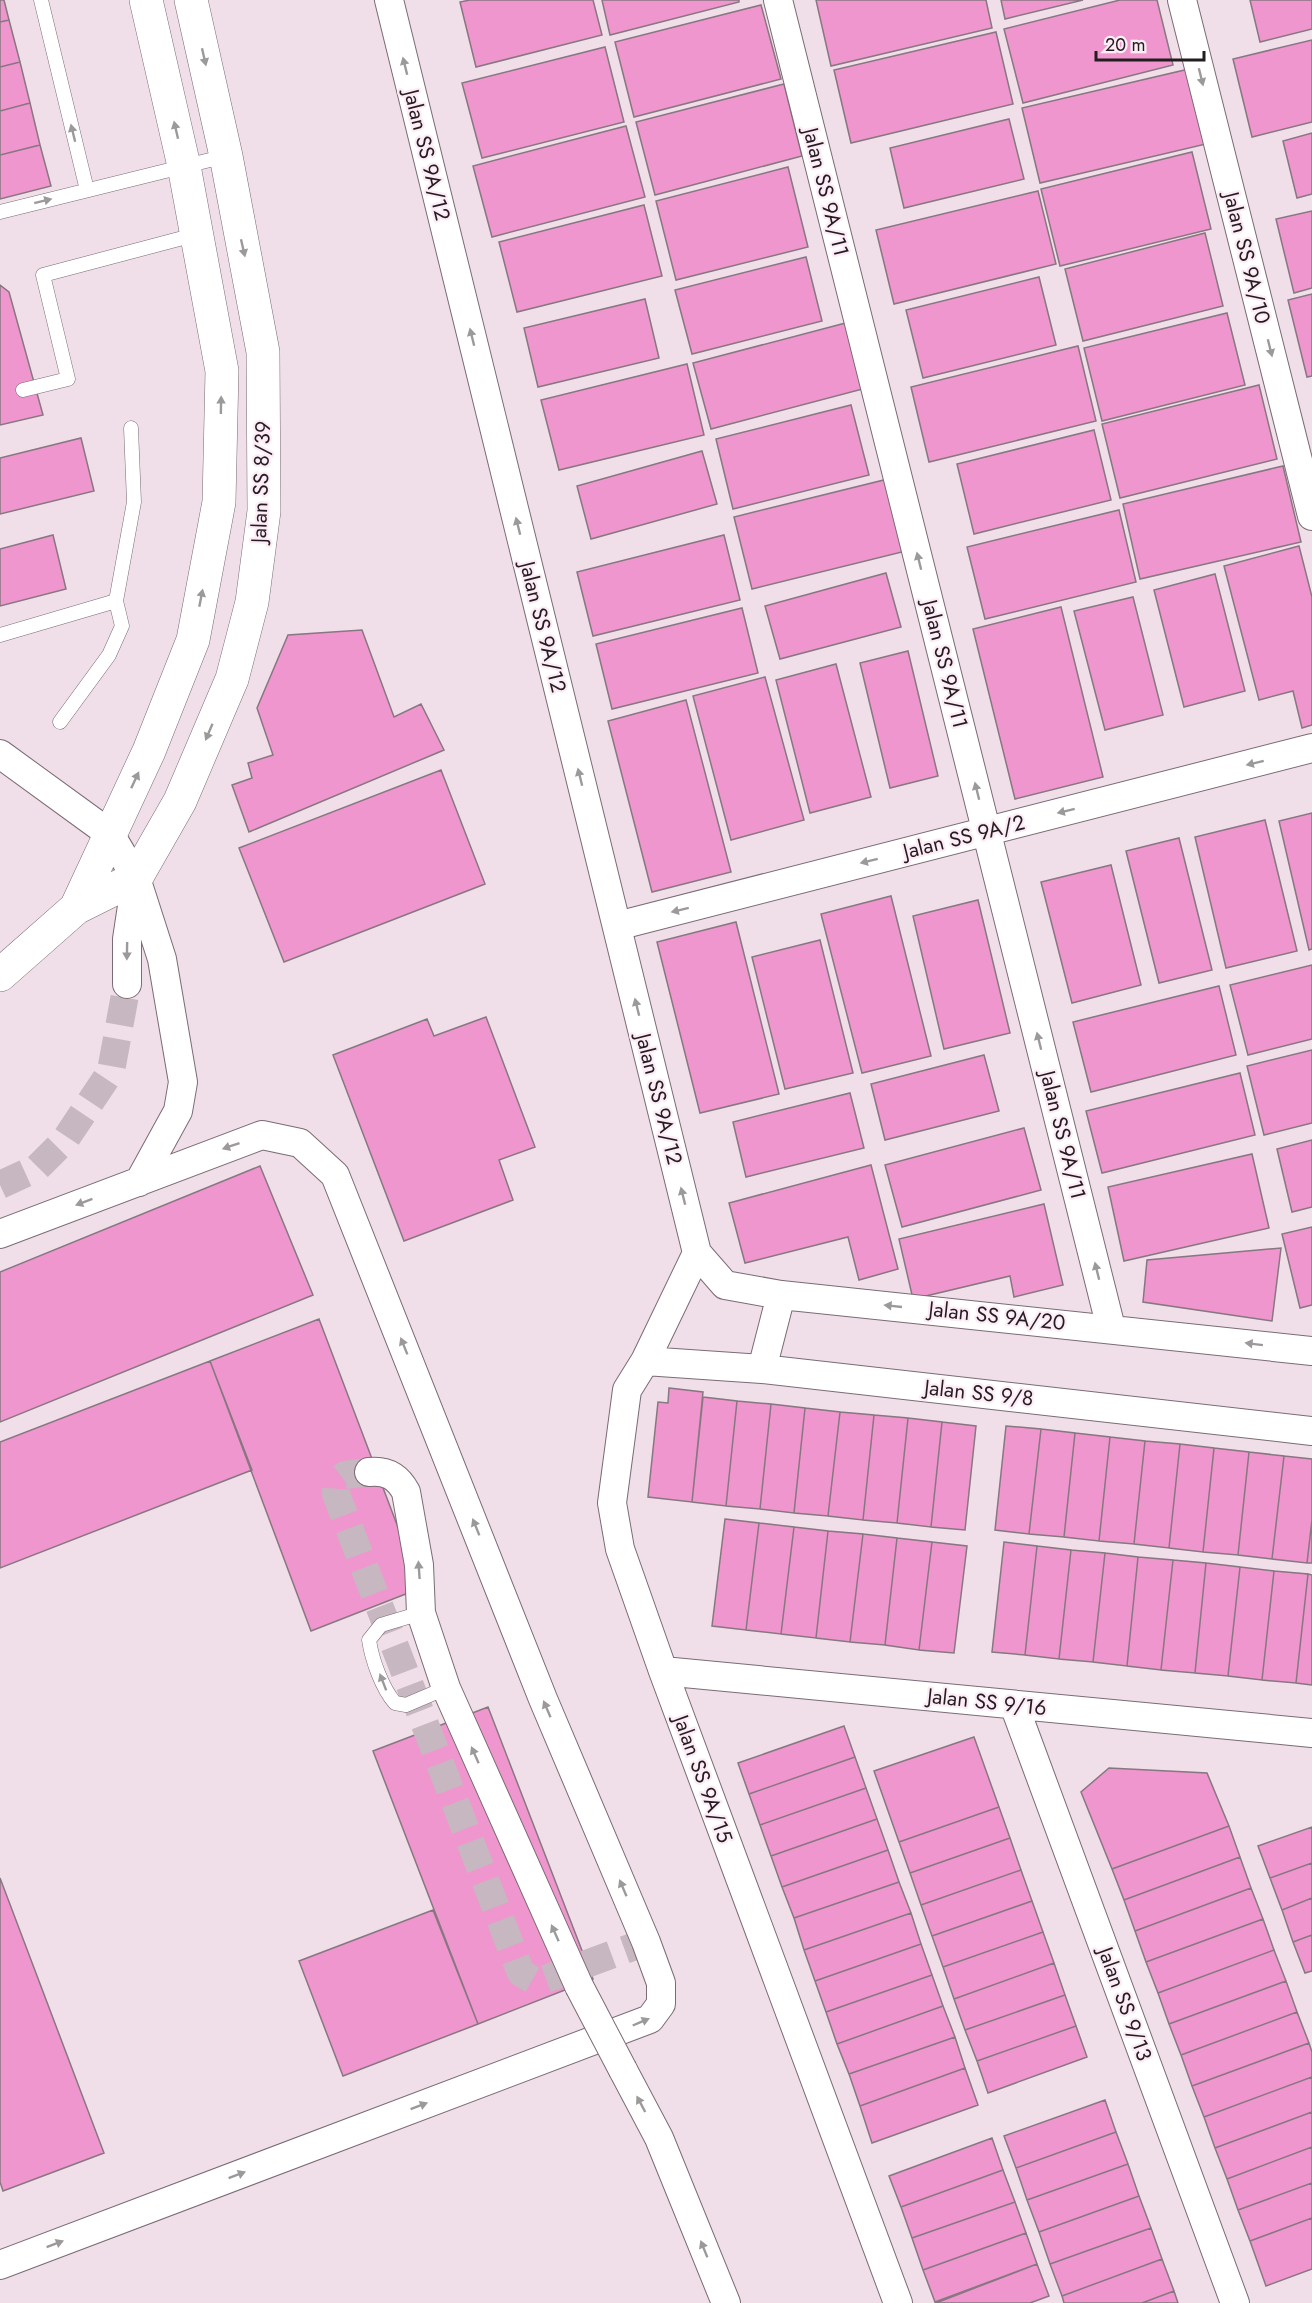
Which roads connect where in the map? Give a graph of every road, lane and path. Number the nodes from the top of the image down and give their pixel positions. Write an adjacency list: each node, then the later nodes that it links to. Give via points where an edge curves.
1 (41, 0): 9 (lane, one-way to 1)
2 (146, 0): 8 (street, Jalan SS 8/39, one-way to 2)
3 (191, 0): 7 (street, Jalan SS 8/39, one-way to 7)
4 (389, 0): 24 (street, Jalan SS 9A/12, one-way to 4)
5 (778, 0): 20 (street, Jalan SS 9A/11, one-way to 5)
6 (1182, 0): 14 (street, Jalan SS 9A/10, one-way to 14)
7 (226, 156): 8 (lane); 22 (street, Jalan SS 8/39, one-way to 22, via 263,352 264,511 252,602 232,679 180,801)
8 (184, 166): 9 (lane); 11 (street, Jalan SS 8/39)
9 (87, 190): 10 (lane, one-way to 9)
10 (0, 212)
11 (198, 234): 12 (lane, via 42,275 68,379); 21 (street, Jalan SS 8/39, one-way to 11, via 149,751 193,640 219,502 222,371)
12 (23, 390)
13 (131, 428): 15 (lane, via 134,502)
14 (1312, 516)
15 (116, 601): 16 (lane); 17 (lane, via 122,626 109,655)
16 (0, 635)
17 (60, 722)
18 (1312, 748): 20 (street, Jalan SS 9A/2, one-way to 20)
19 (0, 754): 21 (street)
20 (987, 831): 24 (street, Jalan SS 9A/2, one-way to 24); 33 (street, Jalan SS 9A/11, one-way to 20)
21 (110, 834): 22 (street); 23 (street, Jalan SS 8/39)
22 (136, 878): 23 (street, Jalan SS 8/39); 26 (street, one-way to 26, via 127,939); 27 (street, via 162,959 183,1082)
23 (76, 908): 25 (street, Jalan SS 8/39)
24 (617, 926): 31 (street, Jalan SS 9A/12, one-way to 24)
25 (0, 975)
26 (127, 984)
27 (178, 1111): 28 (street); 29 (street)
28 (200, 1156): 29 (street); 44 (street, one-way to 28, via 650,2019 661,2004 661,1983 646,1942 543,1699 335,1175 300,1143 262,1135)
29 (139, 1182): 30 (street, one-way to 30)
30 (0, 1234)
31 (697, 1253): 32 (street, Jalan SS 9A/20, via 725,1285); 35 (street, Jalan SS 9A/15)
32 (781, 1295): 33 (street, Jalan SS 9A/20, one-way to 32); 36 (street)
33 (1111, 1328): 34 (street, Jalan SS 9A/20, one-way to 33)
34 (1312, 1351)
35 (645, 1361): 36 (street, Jalan SS 9/8); 40 (street, Jalan SS 9A/15, via 627,1390 612,1503 620,1549)
36 (762, 1369): 37 (street, Jalan SS 9/8)
37 (1312, 1431)
38 (369, 1472): 39 (street, one-way to 38, via 419,1565 406,1492 401,1481 390,1474)
39 (421, 1613): 41 (street); 41 (lane, one-way to 39, via 406,1705 395,1703 388,1695 370,1648 369,1640 381,1625)
40 (663, 1671): 42 (street, Jalan SS 9/16); 46 (street, Jalan SS 9A/15)
41 (446, 1688): 45 (street, one-way to 41, bridge, via 659,2138 579,1986)
42 (1014, 1705): 43 (street, Jalan SS 9/16); 47 (street, Jalan SS 9/13)
43 (1312, 1733)
44 (0, 2265)
45 (726, 2303)
46 (898, 2303)
47 (1236, 2303)

